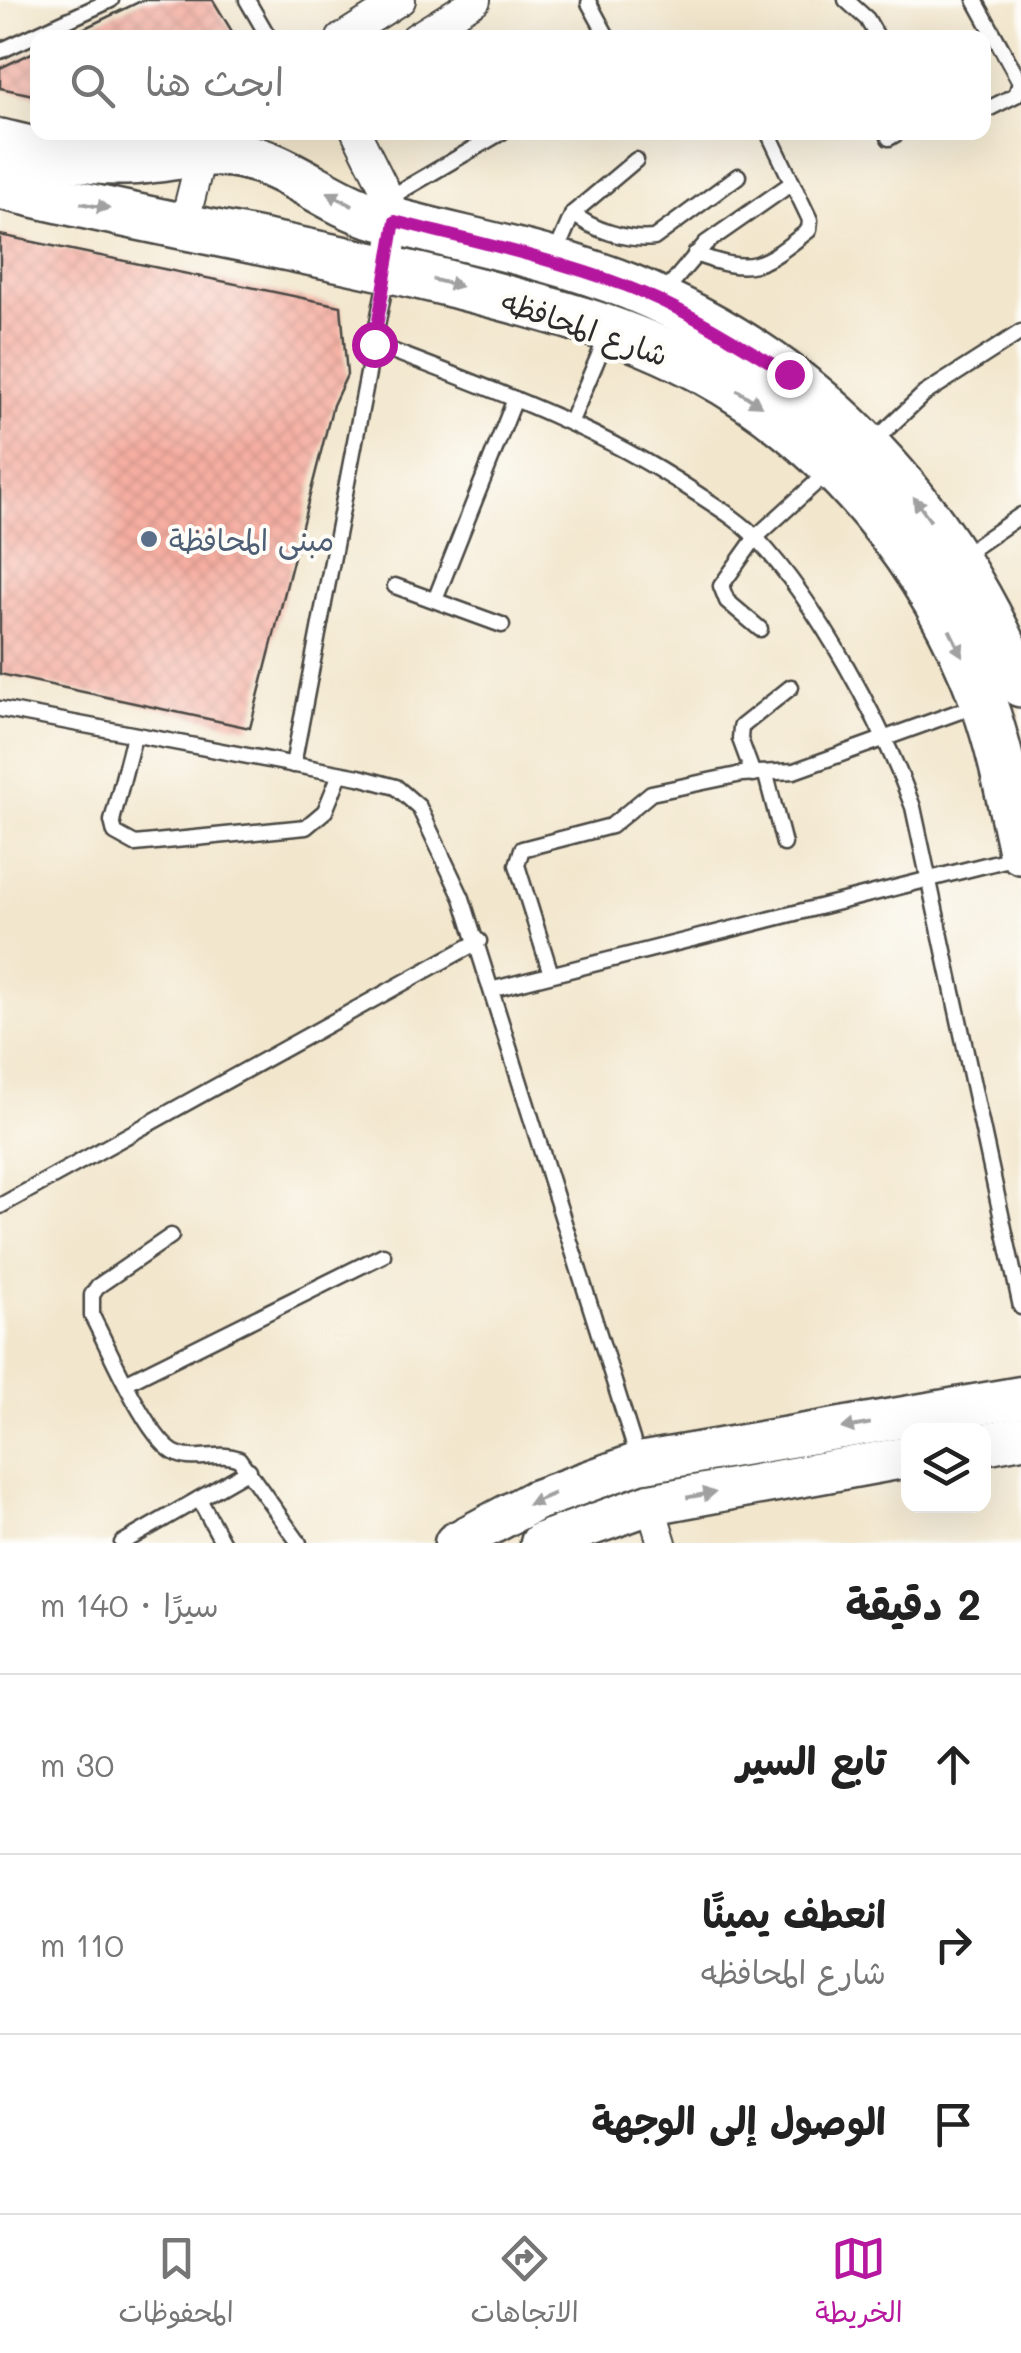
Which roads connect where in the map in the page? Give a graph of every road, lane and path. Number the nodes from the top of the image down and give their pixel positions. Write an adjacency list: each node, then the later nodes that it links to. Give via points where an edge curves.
1 (111, 0): 8 (lane)
2 (247, 0): 9 (lane)
3 (401, 0): 10 (street)
4 (476, 0): 11 (street)
5 (846, 0): 13 (lane)
6 (974, 0): 14 (lane)
7 (589, 3): 12 (lane)
8 (44, 30)
9 (264, 30)
10 (354, 30)
11 (428, 30)
12 (604, 30)
13 (873, 30)
14 (991, 30)
15 (991, 30): 18 (lane, via 1020,82 1016,96)
16 (30, 36): 17 (lane)
17 (0, 50)
18 (991, 108)
19 (360, 140): 28 (street)
20 (491, 140): 28 (lane)
21 (772, 140): 26 (lane)
22 (0, 142): 23 (main road, شارع المحافظه, via 116,162)
23 (206, 142): 28 (main road, شارع المحافظه, one-way to 23, via 346,204 264,161); 30 (street)
24 (636, 160): 29 (lane)
25 (738, 176): 29 (lane, via 654,238 597,227)
26 (792, 183): 31 (lane); 31 (lane, via 810,220 806,232 748,268)
27 (0, 186): 30 (main road, شارع المحافظه, one-way to 30)
28 (392, 209): 32 (main road, شارع المحافظه); 33 (street)
29 (573, 213): 32 (lane)
30 (184, 224): 33 (main road, شارع المحافظه)
31 (695, 254): 34 (lane)
32 (552, 262): 34 (main road, شارع المحافظه)
33 (388, 269): 35 (main road, شارع المحافظه, one-way to 35); 37 (lane)
34 (658, 300): 40 (main road, شارع المحافظه, via 789,374)
35 (610, 329): 39 (lane); 40 (main road, شارع المحافظه, one-way to 40, via 701,369)
36 (1021, 332): 40 (lane, via 924,394)
37 (374, 344): 38 (lane); 53 (lane)
38 (515, 398): 39 (lane); 45 (lane)
39 (570, 421): 42 (lane, via 664,472)
40 (852, 456): 42 (lane); 43 (main road, شارع المحافظه, one-way to 40, via 905,484); 49 (main road, شارع المحافظه, one-way to 49, via 918,572)
41 (1021, 515): 43 (lane)
42 (756, 537): 47 (lane, via 721,586 727,601); 52 (lane, via 812,614)
43 (957, 560): 49 (main road, شارع المحافظه, via 1003,641)
44 (395, 586): 45 (lane)
45 (435, 600): 46 (lane)
46 (502, 625)
47 (760, 628)
48 (791, 687): 55 (lane, via 741,727 740,739)
49 (1002, 694): 52 (lane); 57 (main road, شارع المحافظه)
50 (0, 709): 51 (lane)
51 (134, 736): 53 (lane); 54 (lane, via 112,821 122,840 135,844 306,828 325,811)
52 (885, 740): 55 (lane, via 794,772); 58 (lane, via 913,807)
53 (293, 765): 54 (lane)
54 (340, 774): 59 (lane, via 396,788 418,807)
55 (760, 774): 56 (lane); 60 (lane, via 652,793 611,826 522,849 516,865)
56 (784, 844)
57 (1021, 853): 58 (lane)
58 (930, 876): 60 (lane); 65 (lane)
59 (478, 942): 61 (lane); 62 (lane)
60 (551, 974): 61 (lane)
61 (494, 989): 72 (lane)
62 (0, 1206)
63 (171, 1236): 66 (lane, via 92,1295 92,1316)
64 (383, 1255): 66 (lane)
65 (1021, 1307)
66 (127, 1382): 73 (lane, via 168,1449 188,1457 231,1456)
67 (1021, 1397): 68 (main road)
68 (929, 1422): 72 (main road, one-way to 72)
69 (1021, 1437): 70 (main road)
70 (991, 1443)
71 (901, 1458): 75 (main road, one-way to 71)
72 (639, 1463): 79 (main road, one-way to 79, via 534,1501)
73 (250, 1470): 74 (lane); 78 (lane)
74 (199, 1499): 76 (lane); 77 (lane)
75 (650, 1504): 80 (main road); 81 (street)
76 (122, 1543)
77 (223, 1543)
78 (299, 1543)
79 (455, 1543)
80 (541, 1543)
81 (662, 1543)

